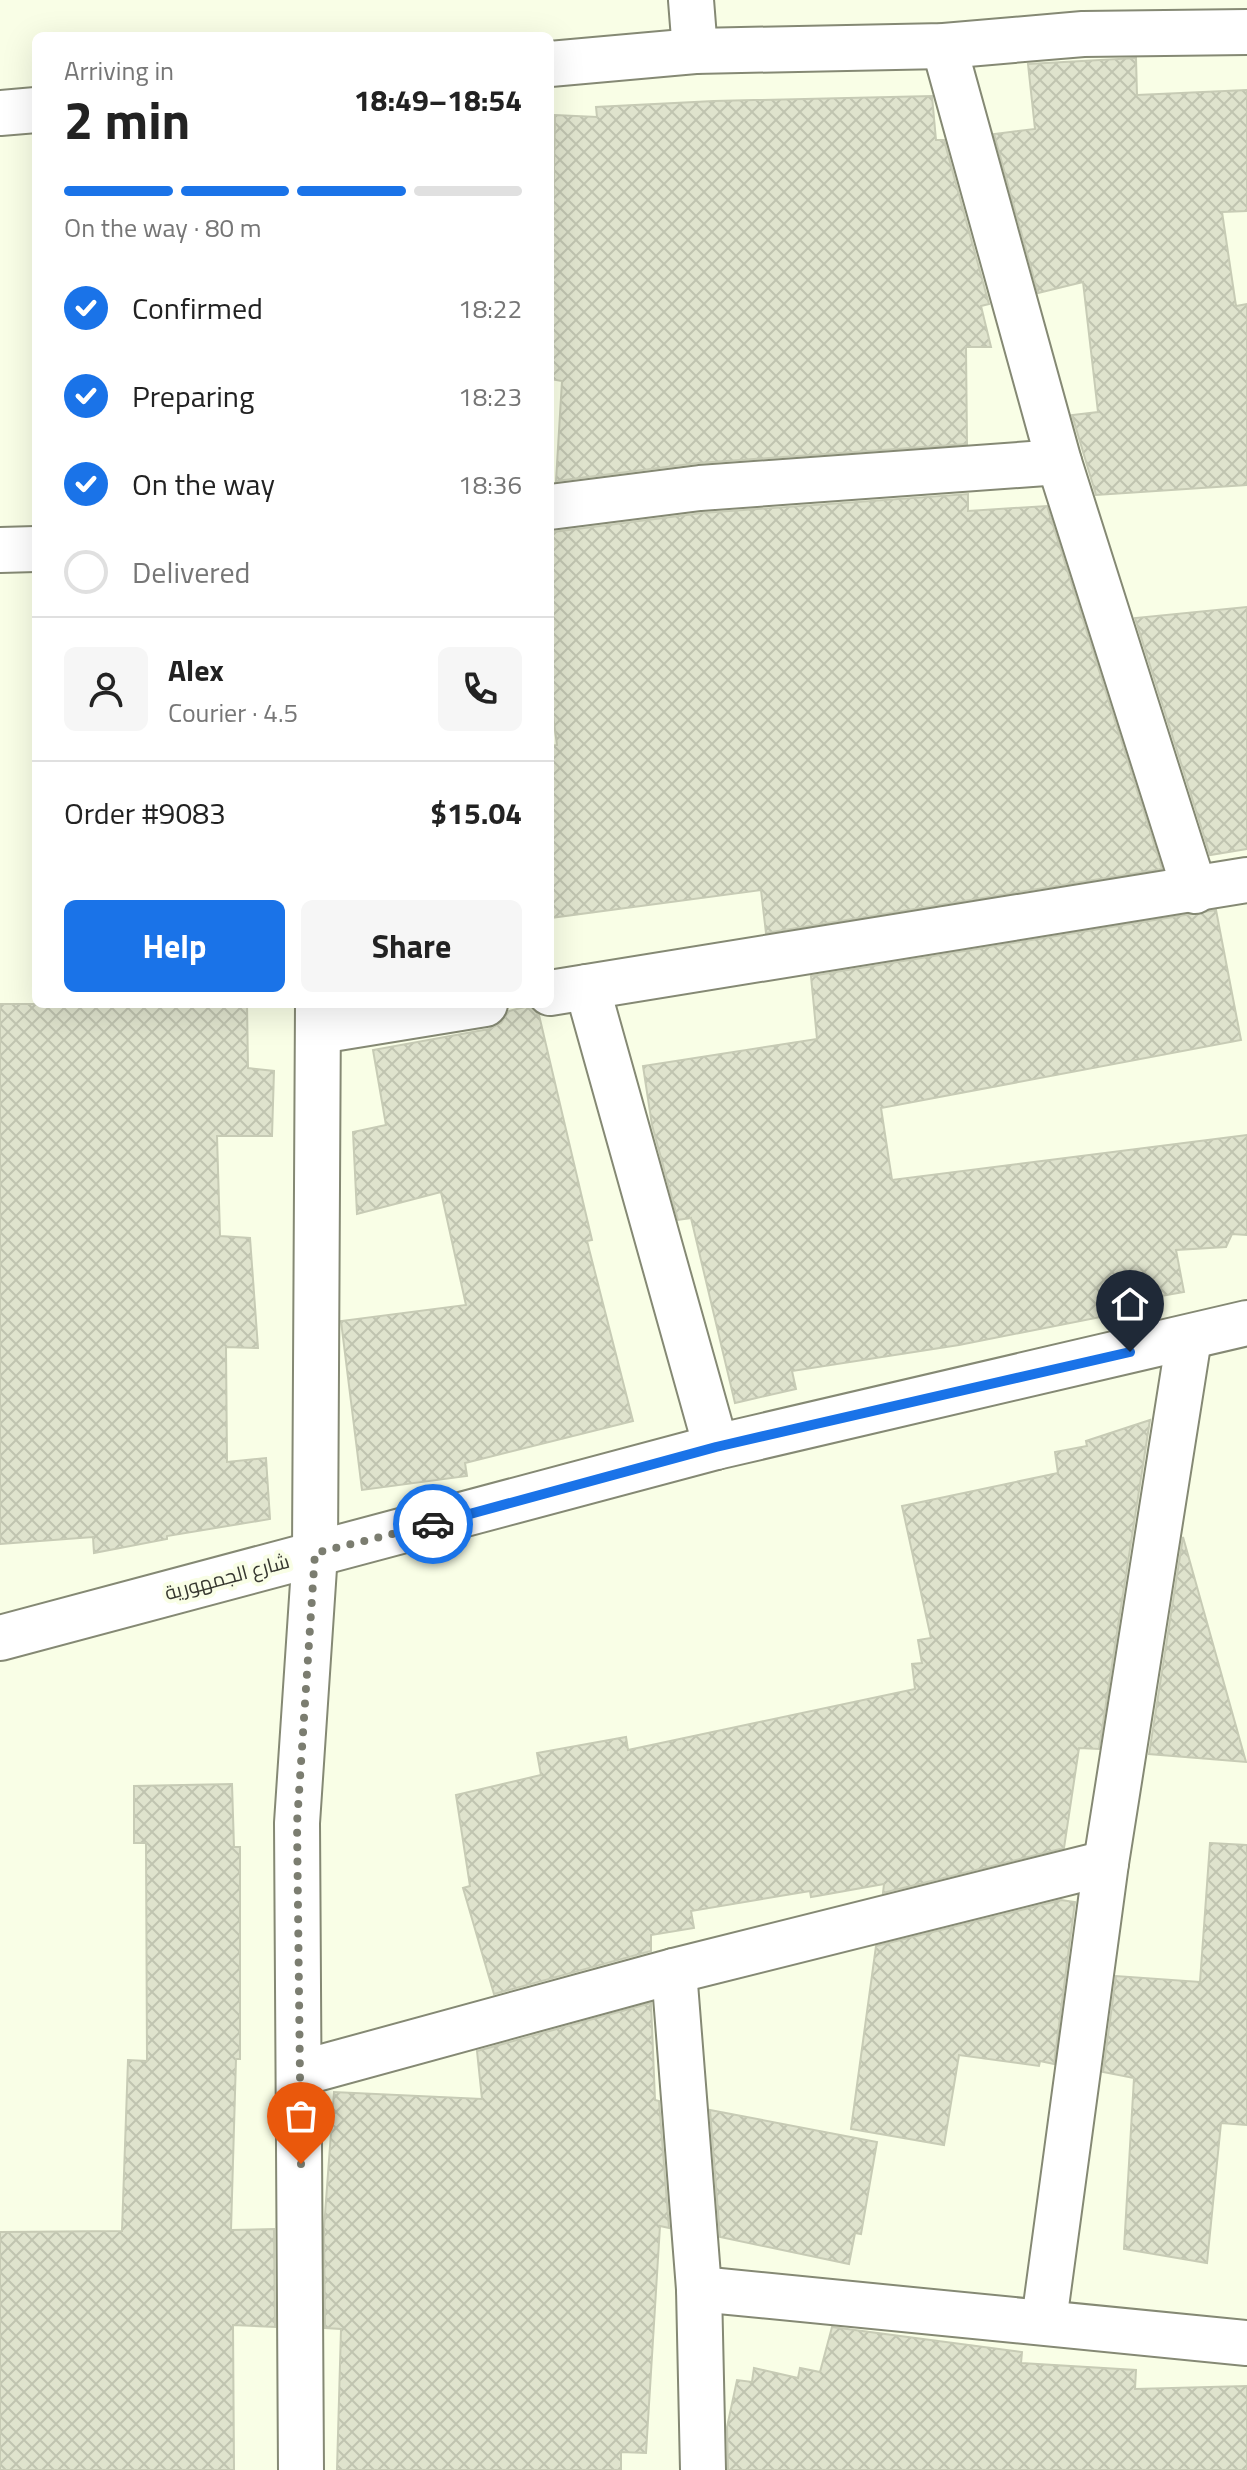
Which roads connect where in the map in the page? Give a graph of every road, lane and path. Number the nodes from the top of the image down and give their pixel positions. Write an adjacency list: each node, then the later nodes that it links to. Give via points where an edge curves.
1 (691, 0): 4 (street)
2 (1247, 32): 3 (street, via 1083,34)
3 (944, 46): 4 (street); 8 (street)
4 (695, 51): 5 (street)
5 (554, 64)
6 (32, 110): 7 (street)
7 (0, 113)
8 (1059, 462): 9 (street, via 700,488); 13 (street)
9 (554, 506)
10 (32, 549): 11 (street)
11 (0, 550)
12 (1247, 880): 13 (street)
13 (1195, 891): 14 (street)
14 (568, 990): 19 (street)
15 (438, 1008): 16 (street)
16 (319, 1018): 20 (street)
17 (1247, 1323): 18 (street, شارع الجمهورية)
18 (1189, 1338): 19 (street, شارع الجمهورية); 22 (street)
19 (716, 1447): 20 (street, شارع الجمهورية)
20 (315, 1553): 21 (street, شارع الجمهورية); 24 (street, via 297,1823)
21 (0, 1638)
22 (1106, 1863): 23 (street); 26 (street)
23 (674, 1971): 24 (street); 25 (street)
24 (301, 2073): 28 (street)
25 (699, 2289): 26 (street); 29 (street)
26 (1044, 2321): 27 (street)
27 (1247, 2343)
28 (301, 2470)
29 (703, 2470)

